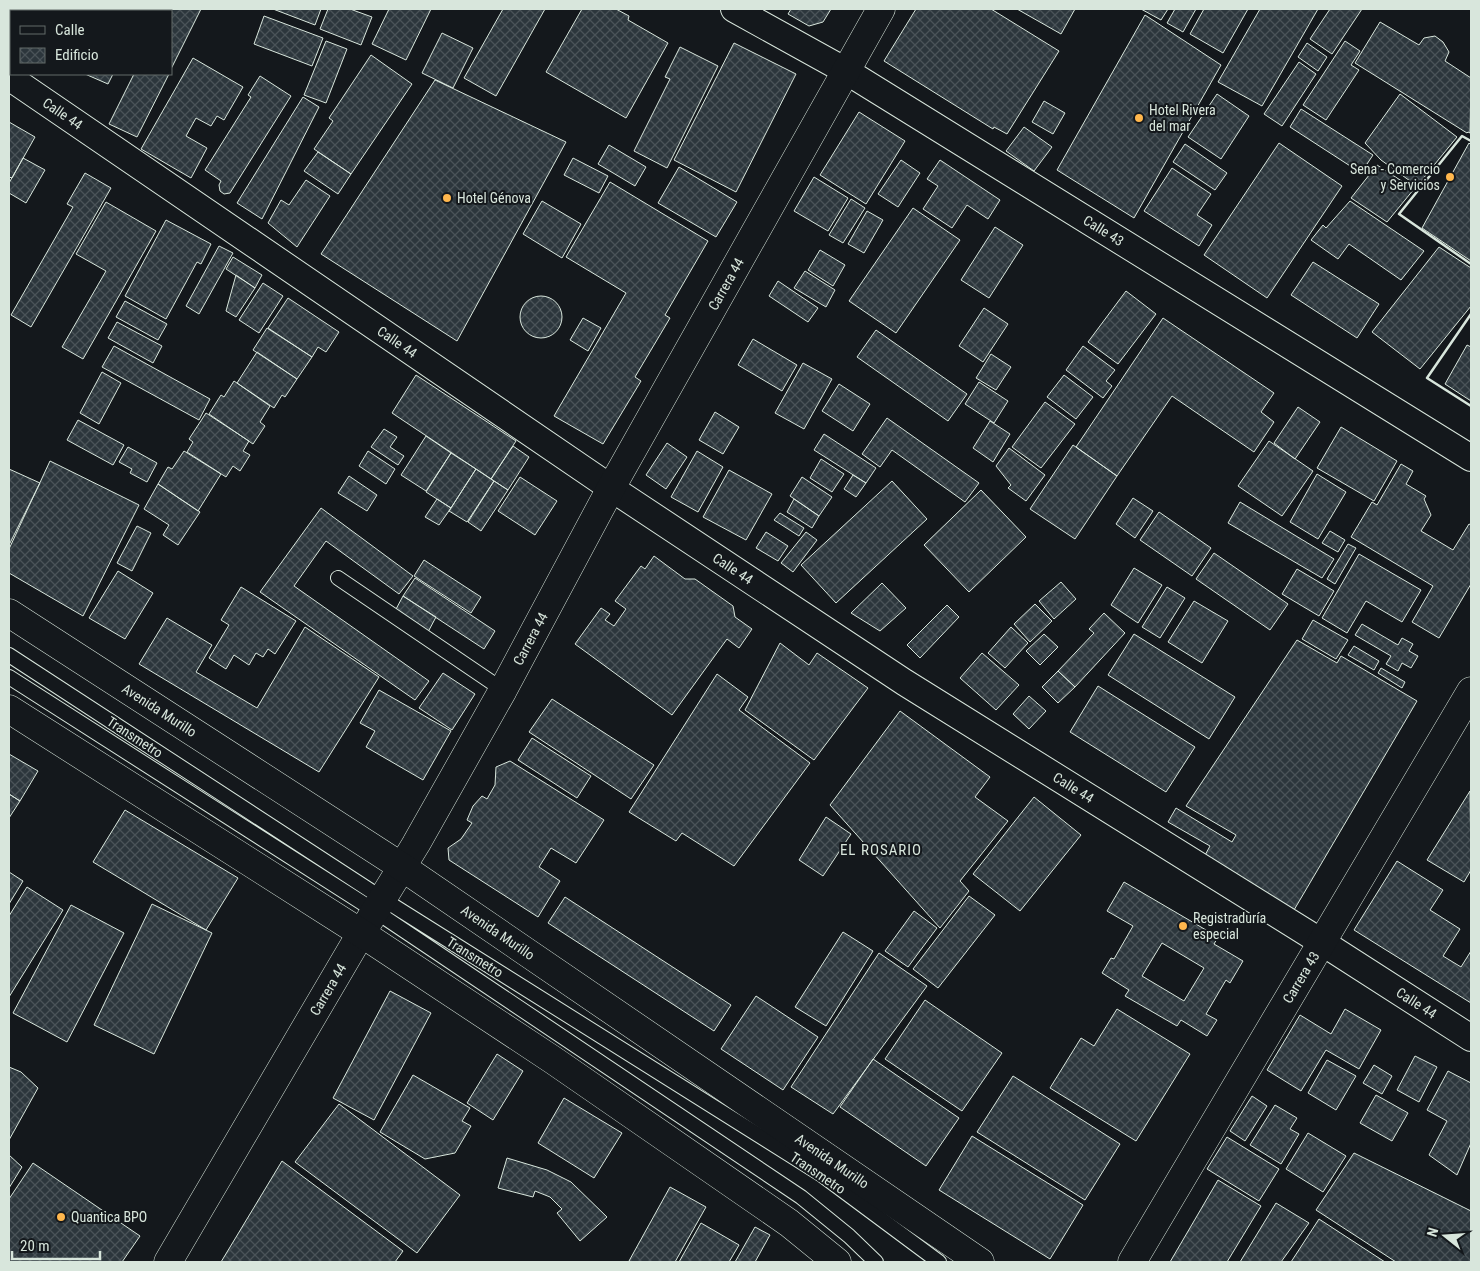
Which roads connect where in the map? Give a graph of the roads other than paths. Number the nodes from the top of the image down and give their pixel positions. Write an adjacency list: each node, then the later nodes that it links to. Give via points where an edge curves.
1 (734, 9): 3 (street, Calle 43)
2 (881, 9): 3 (main road, Carrera 44)
3 (846, 71): 5 (street, Calle 43); 6 (main road, Carrera 44)
4 (9, 76): 6 (street, Calle 44)
5 (1471, 458)
6 (611, 488): 11 (main road, Carrera 44); 16 (street, Calle 44, via 904,682)
7 (338, 578): 11 (lane)
8 (9, 613): 14 (main road, Avenida Murillo)
9 (9, 655): 15 (lane, Transmetro)
10 (9, 677): 15 (lane, Transmetro)
11 (503, 690): 14 (main road, Carrera 44)
12 (1471, 691): 16 (main road, Carrera 43)
13 (9, 709): 15 (main road)
14 (402, 867): 15 (main road, Carrera 44); 22 (main road, Avenida Murillo)
15 (373, 914): 18 (main road, Carrera 44); 19 (main road, via 553,1060 789,1223); 20 (lane, Transmetro, via 801,1197); 21 (lane, Transmetro, via 822,1174)
16 (1323, 943): 17 (street, Calle 44); 23 (main road, Carrera 43)
17 (1471, 1038)
18 (168, 1262)
19 (837, 1262)
20 (876, 1262)
21 (940, 1262)
22 (980, 1262)
23 (1132, 1262)

